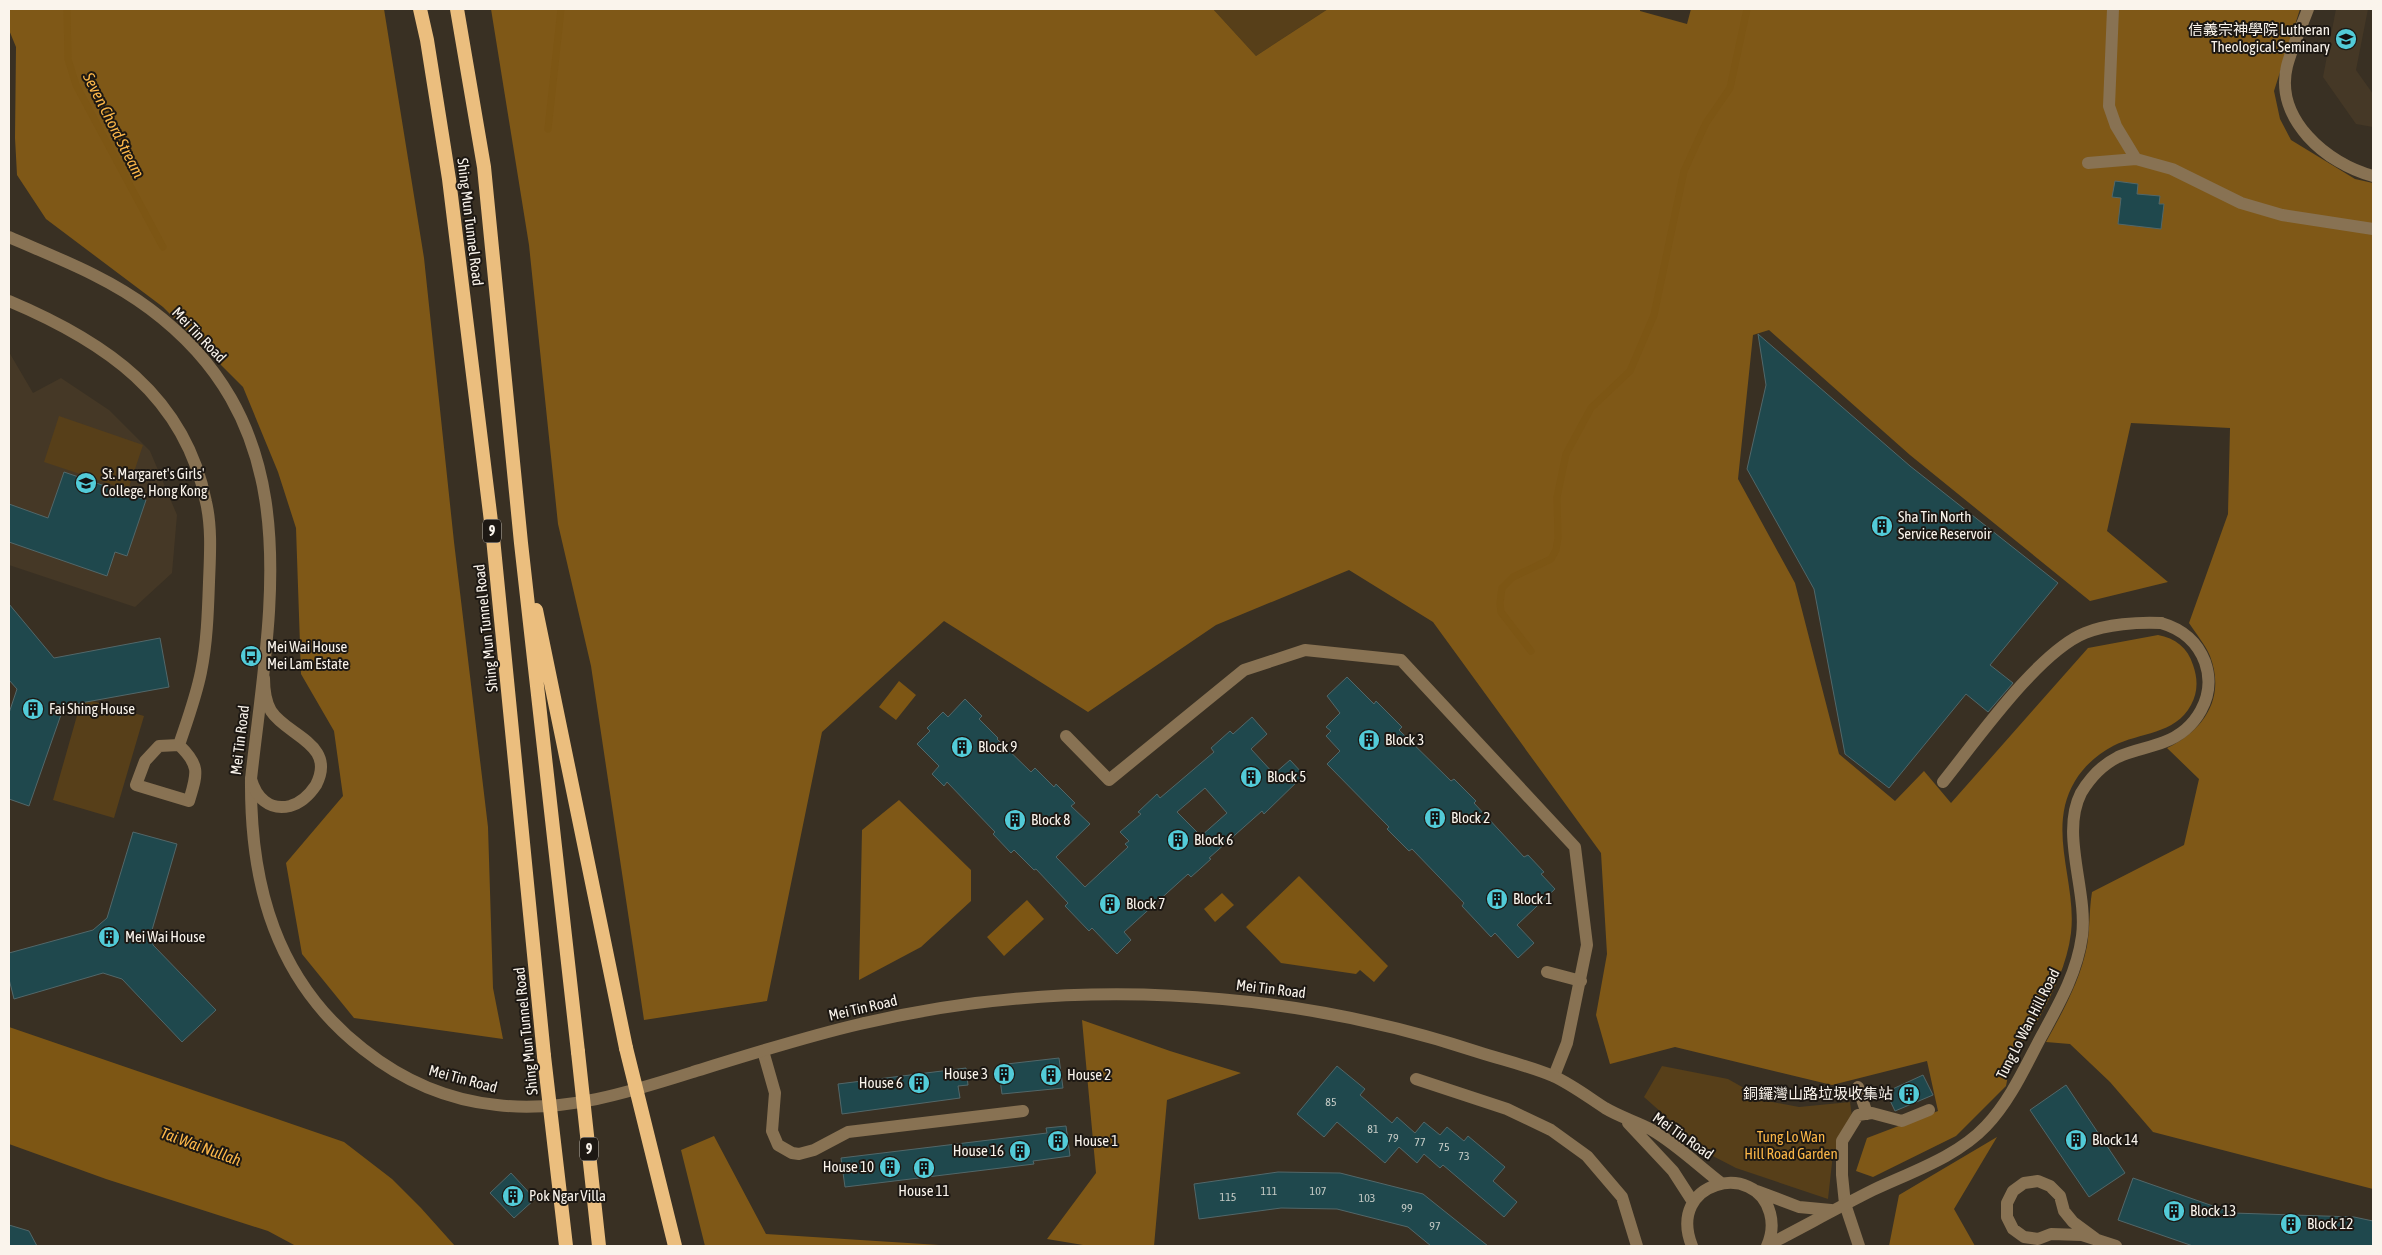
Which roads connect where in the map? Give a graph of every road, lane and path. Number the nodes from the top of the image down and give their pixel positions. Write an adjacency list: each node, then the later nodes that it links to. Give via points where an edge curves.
1 (420, 9): 32 (highway, Shing Mun Tunnel Road / 9, bridge, via 449,179 493,538)
2 (457, 9): 11 (highway, Shing Mun Tunnel Road / 9, via 484,167)
3 (2113, 9): 5 (street, via 2109,106 2116,126)
4 (2308, 9): 7 (street, via 2287,67 2287,100 2294,118 2310,140 2334,158)
5 (2136, 159): 6 (street); 8 (street, via 2172,168 2241,203 2282,216)
6 (2088, 163)
7 (2373, 176)
8 (2373, 229)
9 (9, 237): 12 (street, Mei Tin Road, via 106,281 150,308 198,354 226,391 252,443 268,509 272,593)
10 (9, 301): 14 (street, via 61,324 124,366 167,410 193,459 206,503 209,528 208,605 201,672)
11 (521, 543): 33 (highway, Shing Mun Tunnel Road / 9, bridge); 34 (highway, bridge, via 555,692 626,1048)
12 (264, 678): 15 (street, Mei Tin Road); 15 (street, via 265,696 271,711 312,745 319,758 320,773 306,796 283,807 264,801 256,793)
13 (1066, 736): 18 (street, via 1109,780 1244,670 1305,650 1401,660 1575,847 1586,945)
14 (180, 745): 14 (street, via 193,758 197,775 189,801 136,785 145,761 159,746)
15 (251, 779): 19 (street, Mei Tin Road, via 252,829 258,870 268,914 283,952 305,990 335,1025 371,1056 411,1081 479,1103 555,1105 643,1088)
16 (1943, 782): 30 (street, Tung Lo Wan Hill Road, via 2043,662 2074,639 2093,630 2132,624 2161,624 2179,630 2194,641 2199,650 2208,673 2207,696 2199,715 2186,730 2164,742 2112,760 2090,779 2080,796 2073,832 2083,908 2082,935 2074,971 2006,1099 1981,1132 1956,1150)
17 (1547, 972): 18 (street)
18 (1581, 981): 20 (street, via 1567,1043)
19 (763, 1050): 20 (street, Mei Tin Road, via 860,1024 972,1004 1058,997 1154,996 1260,1003 1347,1016 1426,1034); 24 (street, via 775,1093 772,1132 778,1145 792,1153 814,1150 848,1132)
20 (1554, 1076): 26 (street, Mei Tin Road)
21 (1416, 1079): 35 (street, via 1507,1109 1551,1130 1587,1156 1622,1197)
22 (1858, 1087): 25 (street)
23 (1929, 1110): 25 (street, via 1902,1121)
24 (1022, 1112)
25 (1866, 1114): 30 (street, via 1858,1115 1842,1141)
26 (1624, 1119): 27 (street, Mei Tin Road, via 1652,1130); 29 (street, Mei Tin Road, via 1673,1171)
27 (1721, 1183): 28 (street, via 1737,1183); 29 (street, via 1700,1193)
28 (1753, 1189): 30 (street, via 1799,1207); 37 (street, Tung Lo Wan Hill Road, via 1762,1197 1770,1214 1772,1233)
29 (1693, 1202): 36 (street, via 1686,1223)
30 (1839, 1207): 37 (street, Tung Lo Wan Hill Road); 38 (street)
31 (2096, 1239): 31 (street, via 2067,1234 2051,1234 2038,1239 2024,1237 2013,1229 2007,1217 2007,1203 2013,1191 2024,1183 2038,1181 2050,1186 2060,1196 2064,1210 2073,1222); 39 (street)
32 (566, 1246)
33 (600, 1246)
34 (674, 1246)
35 (1638, 1246)
36 (1692, 1246)
37 (1767, 1246)
38 (1859, 1246)
39 (2116, 1246)

